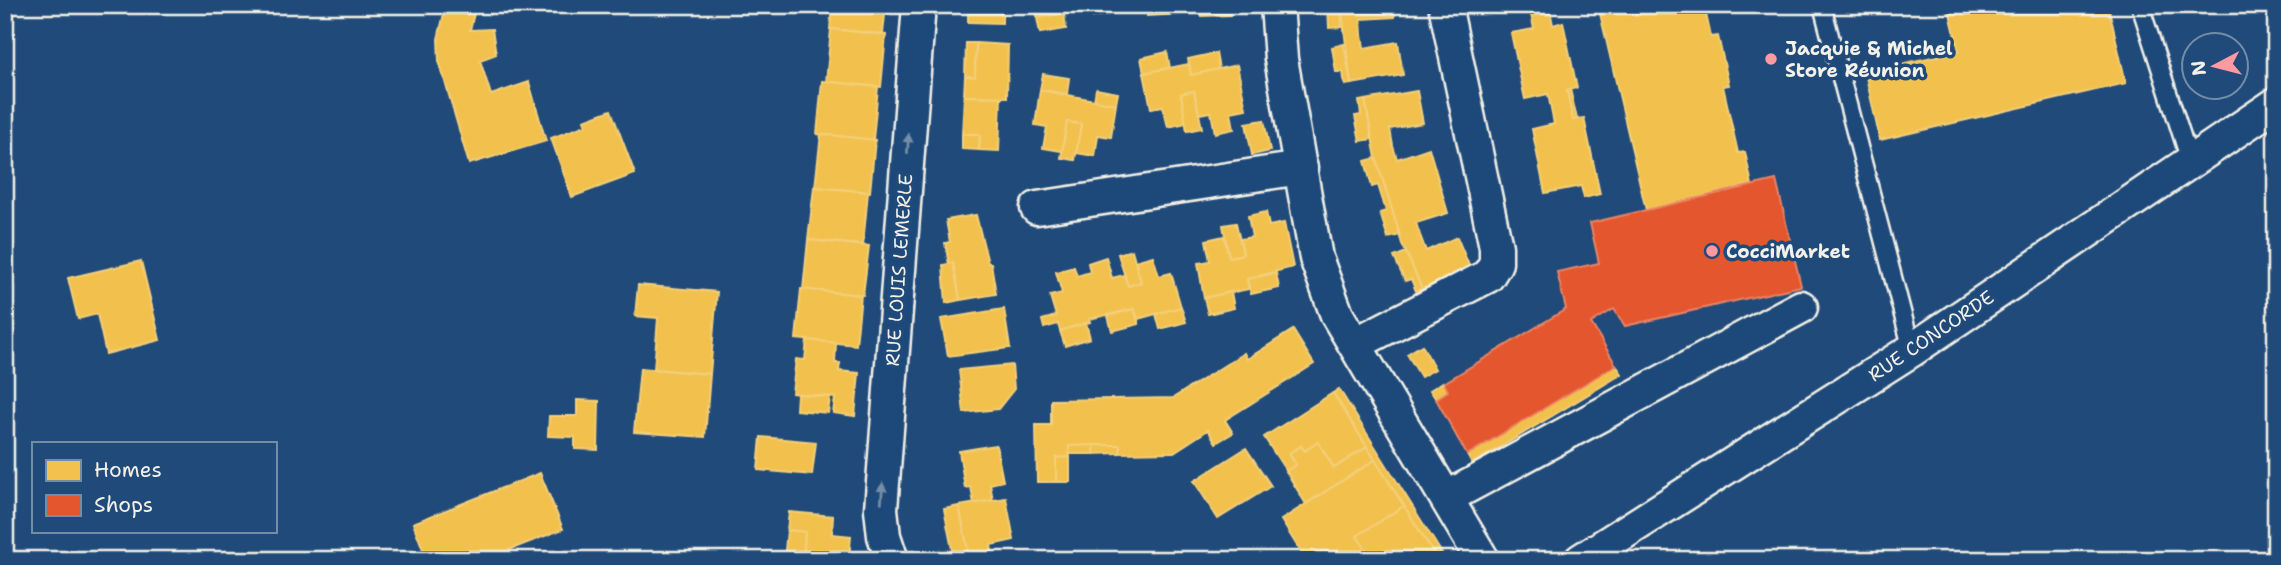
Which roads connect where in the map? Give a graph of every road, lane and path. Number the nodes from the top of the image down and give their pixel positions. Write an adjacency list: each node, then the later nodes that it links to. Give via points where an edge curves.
1 (919, 5): 14 (street, RUE LOUIS LEMERLE, one-way to 1, via 883,483)
2 (1277, 5): 8 (street, via 1281,59)
3 (1445, 5): 11 (street, via 1496,263 1488,276)
4 (1822, 5): 12 (lane)
5 (2140, 5): 7 (lane)
6 (2276, 104): 7 (street, RUE CONCORDE)
7 (2190, 161): 12 (street, RUE CONCORDE)
8 (1300, 168): 9 (street); 11 (street, via 1316,258)
9 (1037, 208)
10 (1801, 307): 13 (street)
11 (1354, 344): 13 (street)
12 (1912, 350): 16 (street, RUE CONCORDE)
13 (1448, 497): 15 (street)
14 (886, 552)
15 (1483, 560)
16 (1581, 560)

